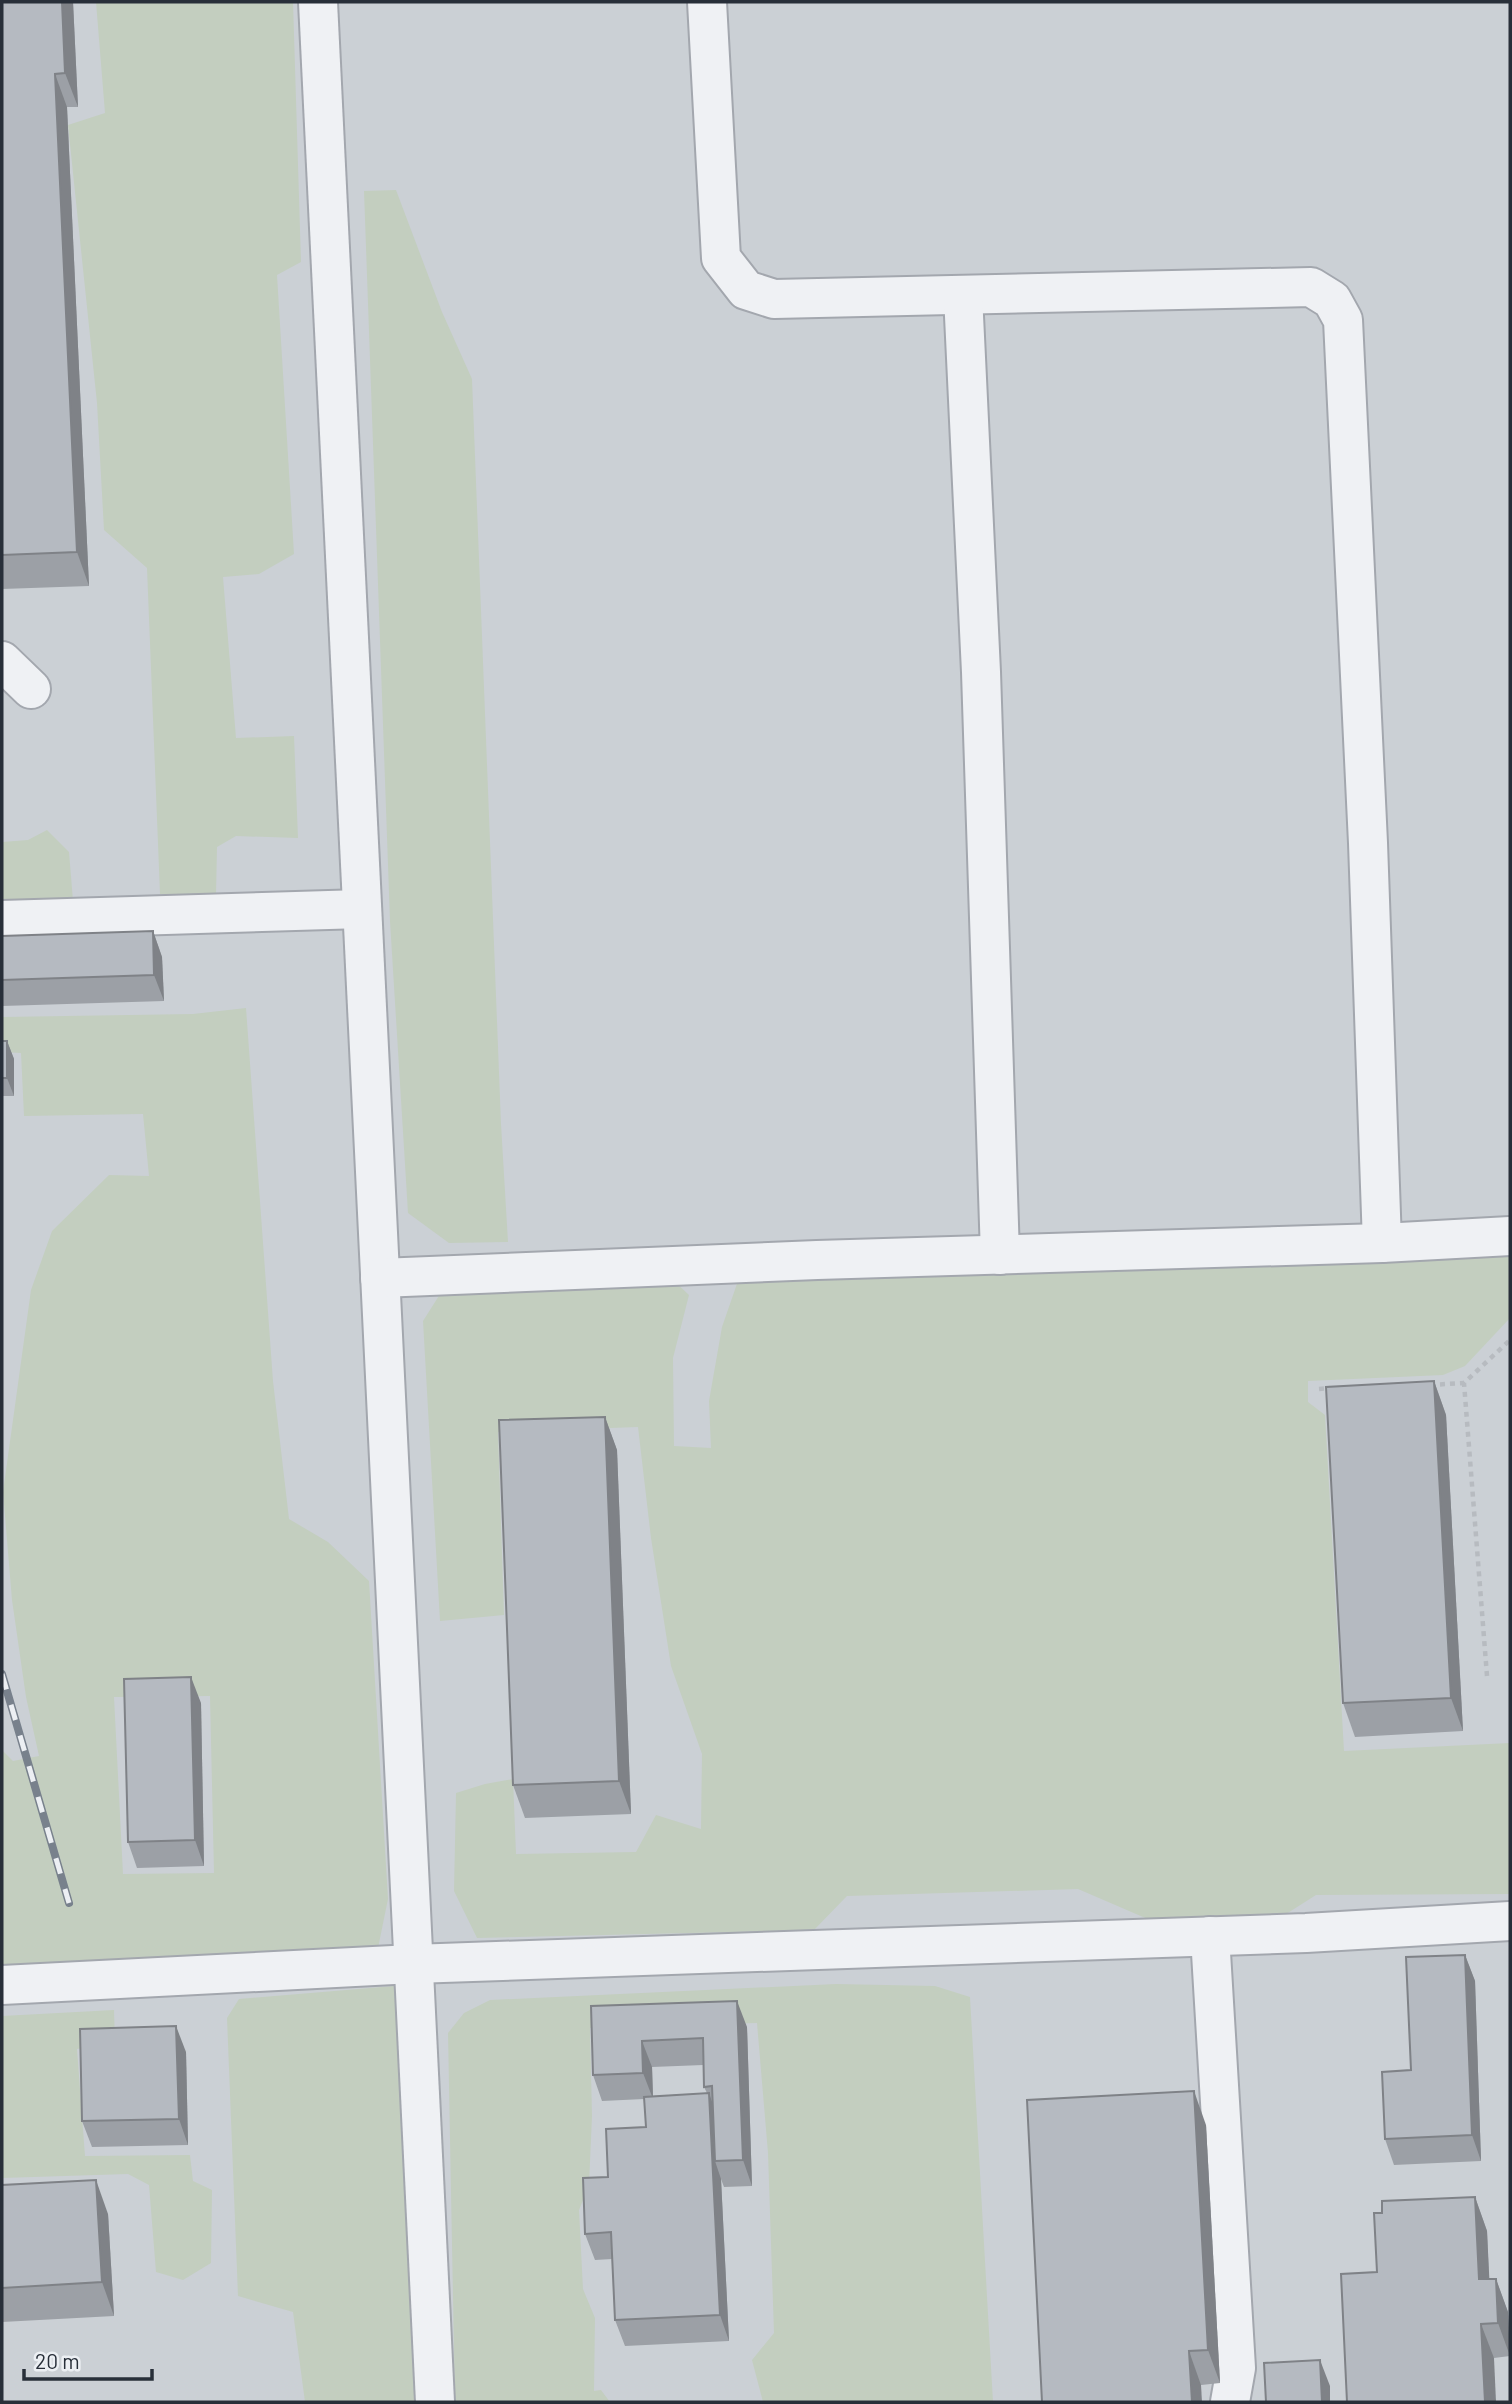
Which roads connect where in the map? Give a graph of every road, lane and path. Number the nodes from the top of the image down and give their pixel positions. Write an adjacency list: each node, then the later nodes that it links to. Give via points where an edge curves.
1 (318, 2): 6 (lane)
2 (707, 2): 3 (lane, via 721,258 746,290 774,299)
3 (963, 295): 9 (lane, via 1311,287 1332,300 1343,320); 10 (lane)
4 (2, 661): 5 (lane)
5 (31, 689)
6 (362, 909): 7 (lane); 11 (lane)
7 (2, 920)
8 (1510, 1237): 9 (lane)
9 (1382, 1244): 10 (lane)
10 (1000, 1255): 11 (lane)
11 (380, 1278): 20 (lane)
12 (1510, 1340): 13 (path)
13 (1464, 1383): 14 (path); 17 (path)
14 (1424, 1385)
15 (1332, 1388): 16 (path)
16 (1319, 1389)
17 (1487, 1676)
18 (1510, 1921): 19 (lane)
19 (1210, 1936): 20 (lane); 23 (lane, via 1236,2368)
20 (413, 1965): 21 (lane); 22 (lane)
21 (2, 1985)
22 (435, 2402)
23 (1230, 2402)

